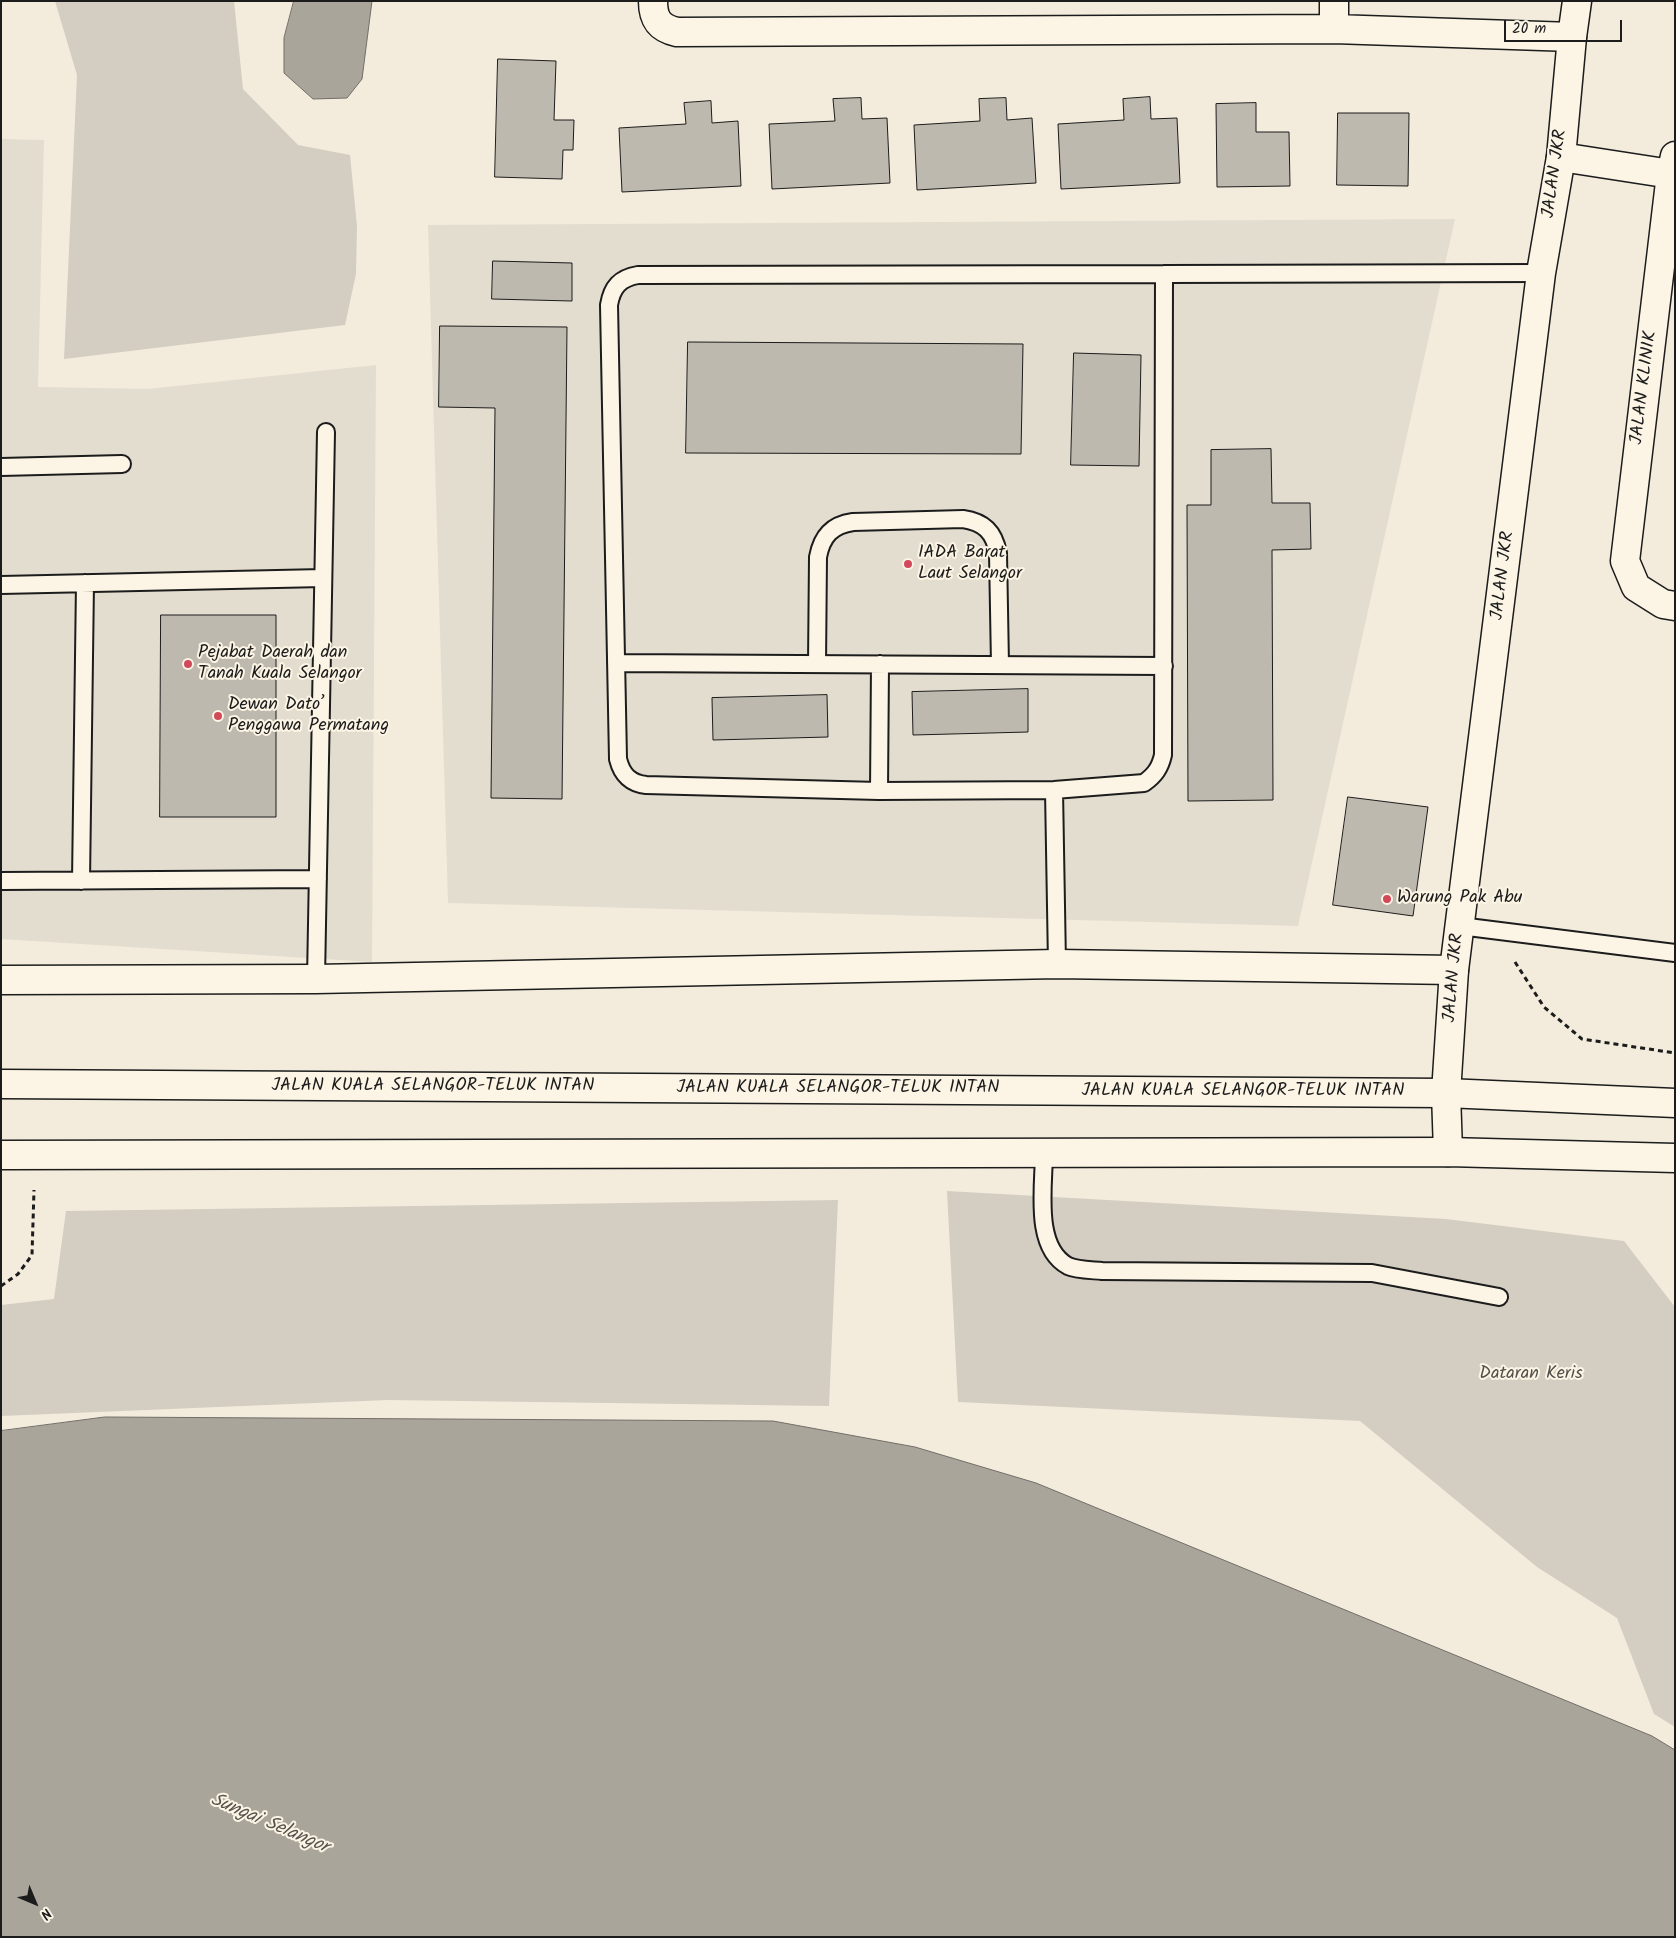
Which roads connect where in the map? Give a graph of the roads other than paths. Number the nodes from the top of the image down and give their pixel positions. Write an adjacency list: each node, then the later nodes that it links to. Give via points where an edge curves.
1 (653, 1): 4 (main road, via 656,21 665,29 677,32)
2 (1334, 1): 4 (main road)
3 (1577, 1): 5 (main road, JALAN JKR)
4 (1334, 29): 5 (main road)
5 (1572, 37): 6 (main road, JALAN JKR)
6 (1561, 157): 7 (main road); 8 (main road, JALAN JKR)
7 (1673, 165): 16 (main road, JALAN KLINIK, via 1625,561 1636,587)
8 (1541, 273): 9 (lane); 27 (main road, JALAN JKR)
9 (1164, 274): 17 (lane, via 638,275 617,284 608,304); 21 (lane)
10 (326, 432): 13 (lane)
11 (122, 464): 12 (lane)
12 (1, 467)
13 (324, 578): 14 (lane); 24 (lane)
14 (85, 583): 15 (lane); 26 (lane)
15 (1, 585)
16 (1669, 605)
17 (616, 663): 18 (lane); 23 (lane, via 618,759 621,769 636,784)
18 (817, 664): 19 (lane); 20 (lane, via 818,556 828,532 839,524 853,522 962,519 976,521 988,529 995,540)
19 (880, 664): 20 (lane); 23 (lane)
20 (1000, 665): 21 (lane)
21 (1164, 666): 22 (lane, via 1163,755 1154,776 1144,783 1132,785)
22 (1054, 790): 23 (lane); 29 (lane)
23 (879, 791)
24 (318, 879): 26 (lane); 31 (lane)
25 (1, 881): 26 (lane)
26 (81, 881)
27 (1460, 926): 28 (lane); 30 (main road, JALAN JKR)
28 (1675, 953)
29 (1056, 964): 30 (main road); 31 (main road)
30 (1454, 970): 34 (main road, JALAN JKR)
31 (316, 979): 32 (main road)
32 (1, 980)
33 (1, 1084): 34 (main road, JALAN KUALA SELANGOR-TELUK INTAN)
34 (1446, 1093): 35 (main road, JALAN KUALA SELANGOR-TELUK INTAN); 37 (main road, JALAN JKR)
35 (1675, 1103)
36 (1044, 1152): 37 (main road); 38 (main road); 40 (lane, via 1044,1234 1051,1252 1069,1266 1102,1271 1372,1273)
37 (1448, 1152): 39 (main road)
38 (1, 1155)
39 (1675, 1158)
40 (1499, 1297)

